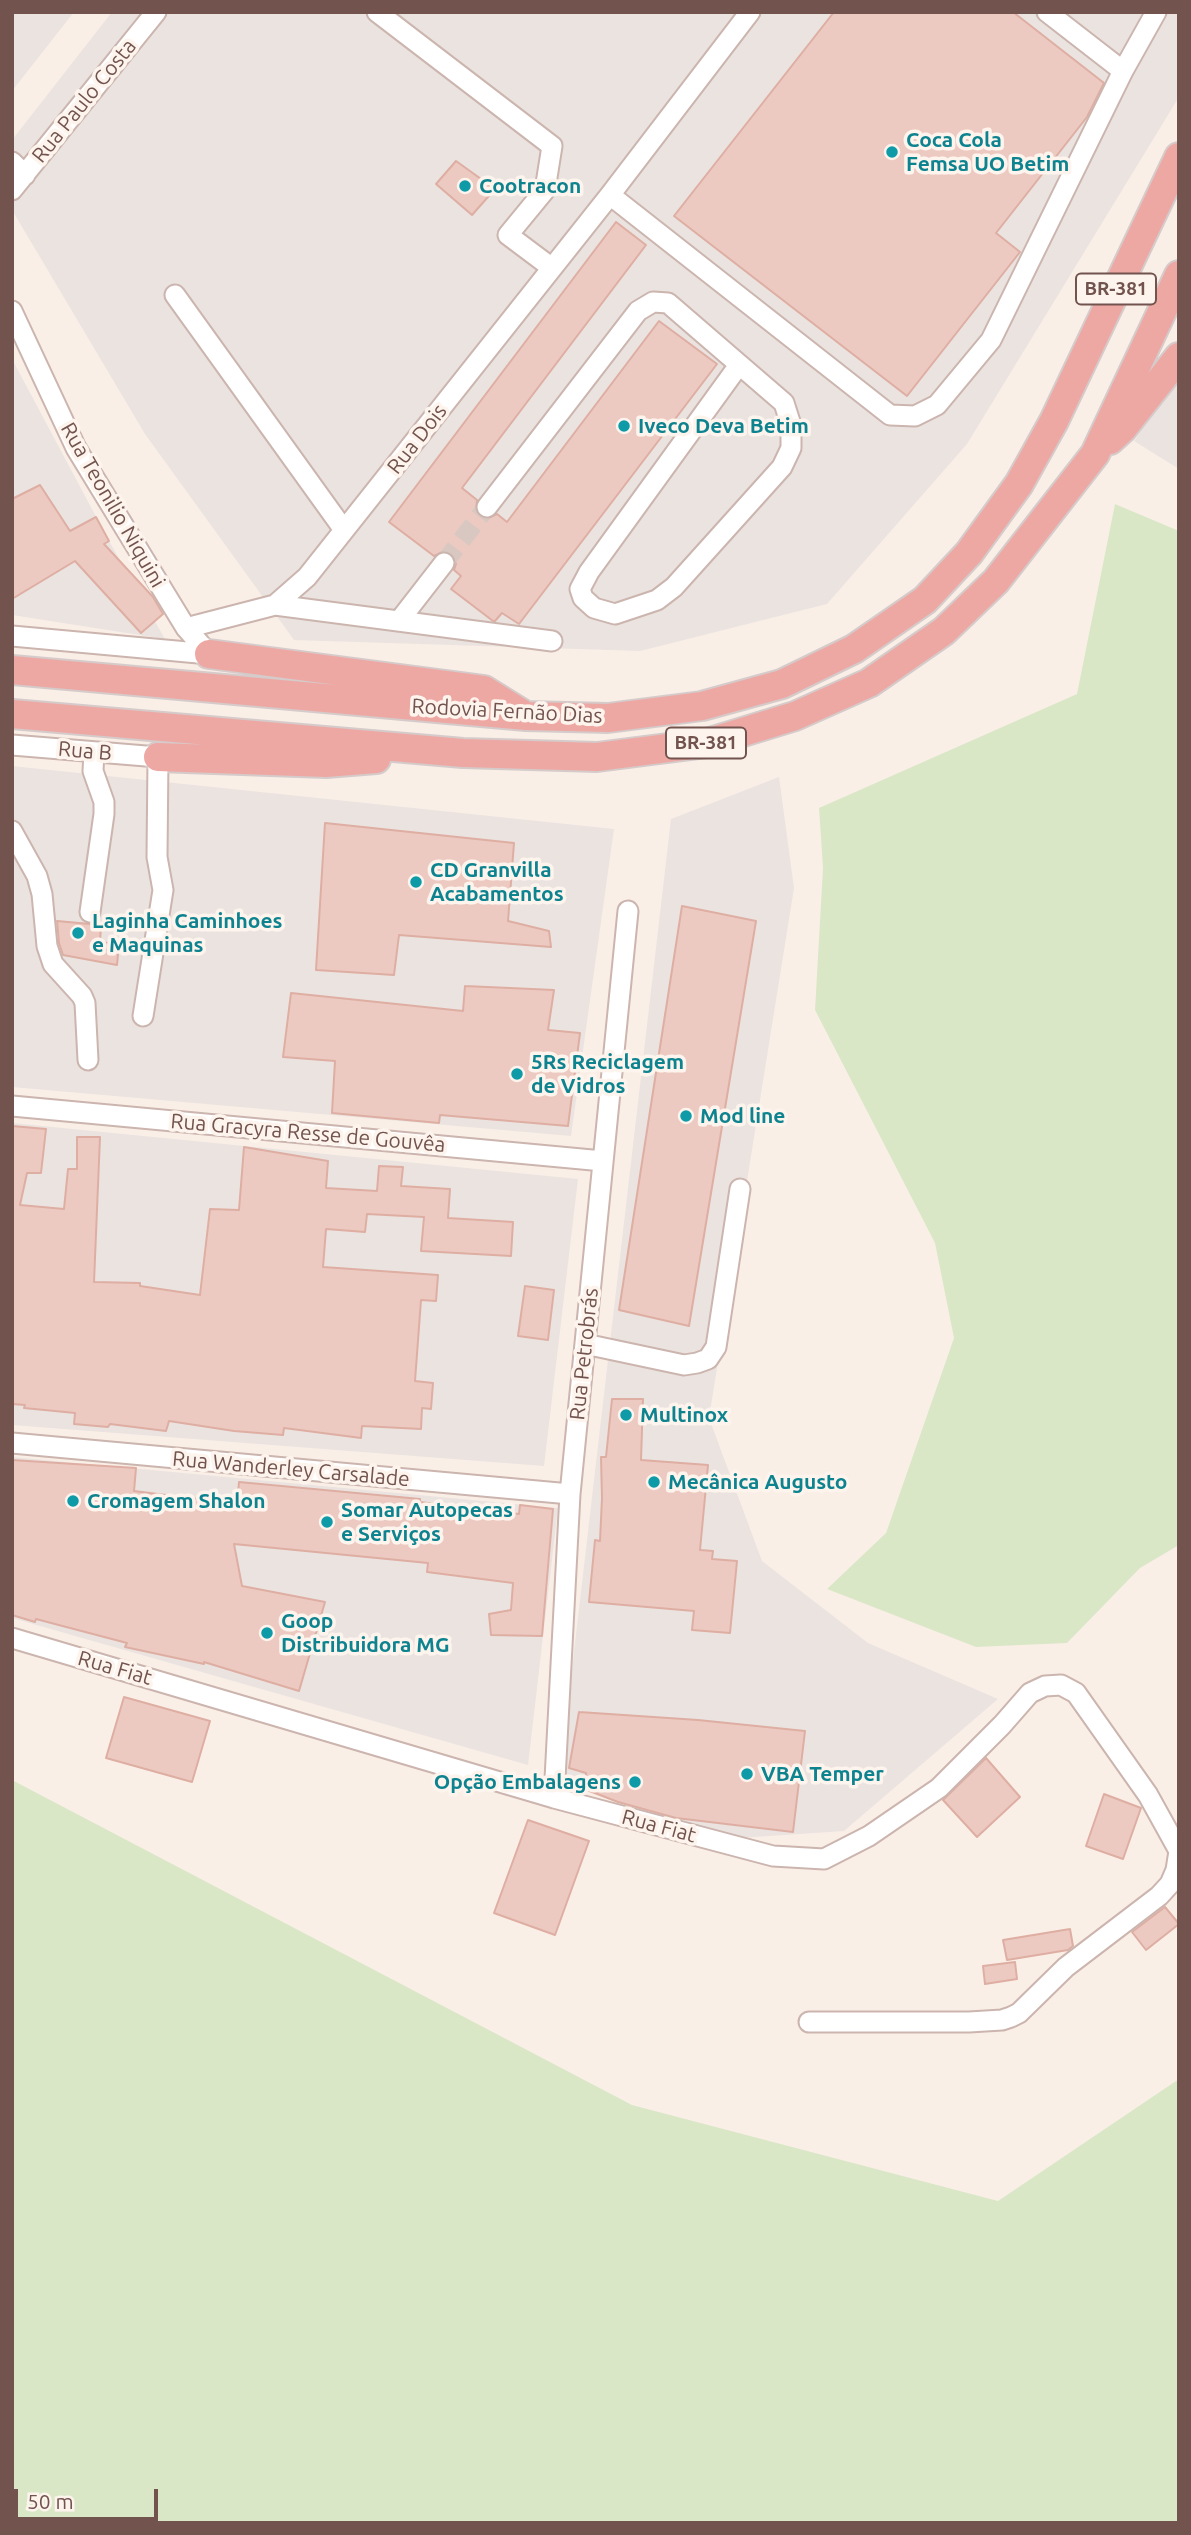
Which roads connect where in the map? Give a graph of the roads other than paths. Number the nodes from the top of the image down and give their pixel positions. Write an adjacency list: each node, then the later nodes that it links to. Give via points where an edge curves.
1 (156, 12): 8 (street, Rua Paulo Costa)
2 (377, 12): 10 (street, via 552,146 545,190 508,235)
3 (750, 12): 9 (street, Rua Dois)
4 (1046, 12): 6 (street)
5 (1156, 12): 6 (street)
6 (1123, 71): 9 (street, via 991,340 937,405 915,416 890,415)
7 (1179, 157): 28 (highway, Rodovia Fernão Dias / BR-381, via 1019,485 969,553 925,600 854,649 782,684 702,706 607,718)
8 (16, 176)
9 (610, 195): 10 (street, Rua Dois)
10 (552, 268): 18 (street, Rua Dois)
11 (1179, 275): 16 (highway, Rodovia Fernão Dias / BR-381)
12 (175, 295): 18 (street)
13 (12, 311): 22 (street, Rua Teonilio Niquini, via 76,448)
14 (1179, 357): 16 (highway, via 1122,429)
15 (739, 365): 15 (street, via 589,572 580,589 594,608 615,614 666,594 782,467 791,448 791,425 784,403); 17 (street, via 668,303 653,302 638,311)
16 (1095, 454): 31 (highway, Rodovia Fernão Dias / BR-381, via 996,581 944,631 869,683 795,716 706,743 597,757)
17 (487, 507)
18 (344, 530): 20 (street, Rua Dois, via 307,577)
19 (444, 563): 21 (street)
20 (275, 605): 21 (street); 22 (street, Rua Dois)
21 (399, 621): 24 (street)
22 (186, 628): 25 (street, Rua Teonilio Niquini)
23 (12, 636): 25 (street)
24 (552, 641)
25 (209, 654): 28 (highway, via 484,690)
26 (12, 670): 28 (highway, Rodovia Fernão Dias / BR-381)
27 (12, 714): 31 (highway, Rodovia Fernão Dias / BR-381)
28 (526, 716)
29 (12, 745): 30 (street, Rua B)
30 (94, 751): 32 (street, Rua B); 35 (street, via 93,771 104,814)
31 (463, 753): 32 (highway, via 326,763)
32 (158, 757): 36 (street, via 157,857 163,890)
33 (12, 831): 37 (street, via 37,876 53,964 85,1003)
34 (628, 911): 39 (street, Rua Petrobrás)
35 (90, 912)
36 (143, 1016)
37 (88, 1060)
38 (12, 1105): 39 (street, Rua Gracyra Resse de Gouvêa)
39 (603, 1161): 41 (street, Rua Petrobrás)
40 (740, 1189): 41 (street, via 716,1347 708,1359 684,1365)
41 (585, 1344): 43 (street, Rua Petrobrás)
42 (12, 1443): 43 (street, Rua Wanderley Carsalade)
43 (570, 1494): 45 (street, Rua Petrobrás)
44 (12, 1638): 45 (street, Rua Fiat)
45 (554, 1798): 46 (street, Rua Fiat, via 773,1856 824,1859 869,1836 939,1787 1030,1693 1061,1685 1076,1693 1148,1795 1179,1851 1170,1884 1011,2017 969,2022)
46 (809, 2022)

